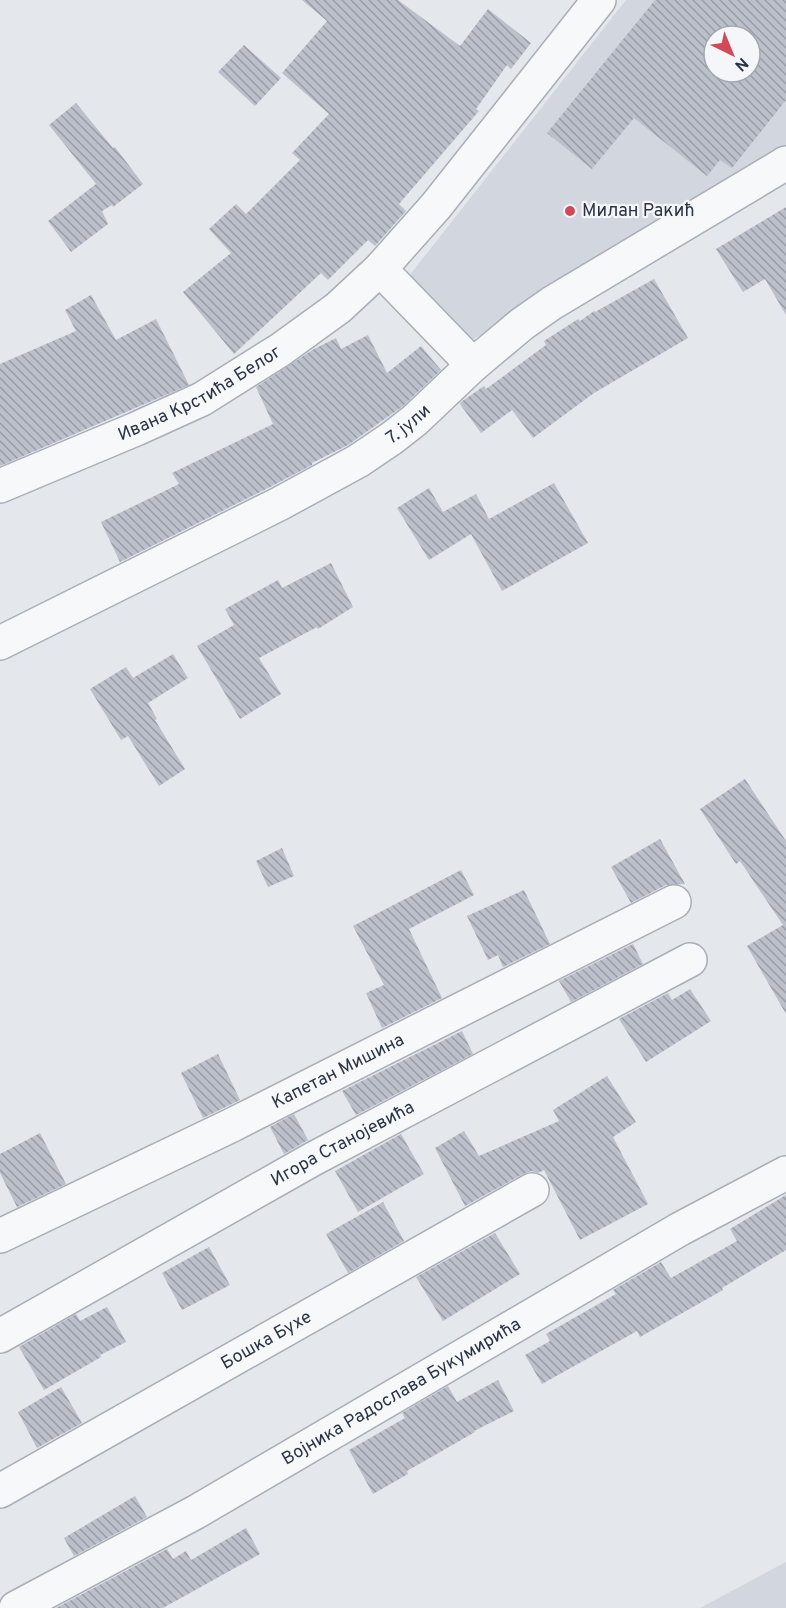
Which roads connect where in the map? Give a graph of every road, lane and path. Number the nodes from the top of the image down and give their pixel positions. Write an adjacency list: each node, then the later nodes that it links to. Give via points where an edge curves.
1 (599, 0): 3 (street, Ивана Крстића Белог, via 436,206)
2 (786, 163): 4 (street, 7. јули, via 552,303)
3 (380, 269): 4 (street); 5 (street, Ивана Крстића Белог, via 338,308 202,399)
4 (473, 364): 6 (street, 7. јули, via 415,420 358,460 279,504)
5 (0, 486)
6 (0, 643)
7 (674, 902): 11 (street, Капетан Мишина, via 230,1126)
8 (690, 960): 12 (street, Игора Станојевића, via 313,1160)
9 (786, 1173): 14 (street, Војника Радослава Букумирића, via 680,1229 196,1512)
10 (532, 1190): 13 (street, Бошка Бухе)
11 (0, 1236)
12 (0, 1335)
13 (0, 1491)
14 (16, 1608)

